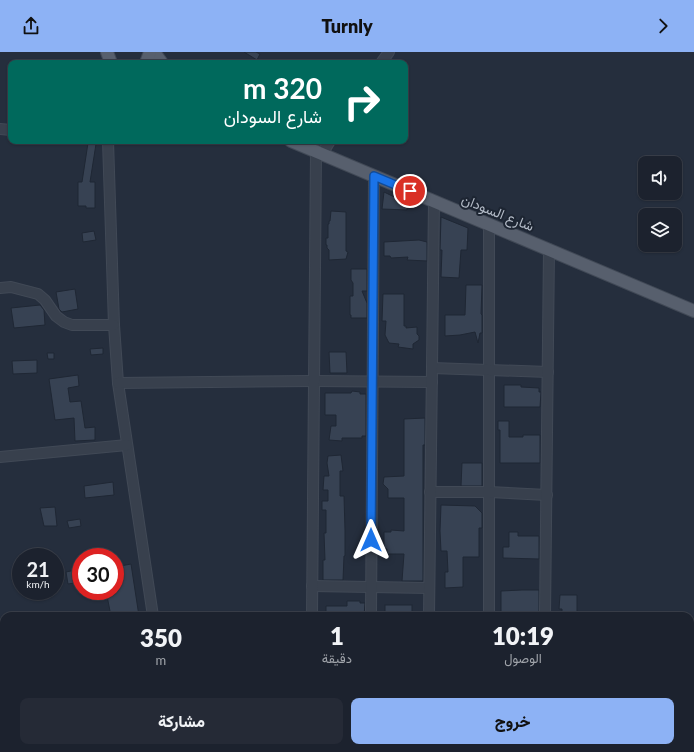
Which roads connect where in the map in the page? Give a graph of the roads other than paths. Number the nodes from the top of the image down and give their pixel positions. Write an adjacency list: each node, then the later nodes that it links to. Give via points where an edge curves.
1 (108, 144): 11 (street)
2 (298, 144): 4 (main road, شارع السودان)
3 (327, 144): 4 (street)
4 (319, 153): 5 (main road, شارع السودان); 15 (street)
5 (374, 176): 6 (main road, شارع السودان); 17 (street)
6 (434, 201): 7 (main road, شارع السودان); 12 (street)
7 (488, 224): 8 (main road, شارع السودان); 13 (street)
8 (549, 249): 10 (main road, شارع السودان); 14 (street)
9 (0, 288): 11 (street, via 11,287 38,294 56,316 72,325)
10 (694, 311)
11 (114, 325): 16 (street)
12 (432, 368): 13 (street); 18 (street)
13 (489, 370): 14 (street); 22 (street)
14 (548, 372): 23 (street)
15 (314, 381): 16 (street); 17 (street); 24 (street)
16 (118, 382): 19 (street)
17 (373, 382): 18 (street); 25 (street)
18 (432, 382): 21 (street)
19 (127, 445): 20 (street); 27 (street)
20 (0, 457)
21 (430, 492): 22 (street); 26 (street)
22 (489, 492): 23 (street); 31 (street)
23 (547, 495): 32 (street)
24 (312, 586): 25 (street); 28 (street)
25 (371, 588): 26 (street); 29 (street)
26 (429, 588): 30 (street)
27 (152, 612)
28 (312, 612)
29 (371, 612)
30 (429, 612)
31 (489, 612)
32 (545, 612)

